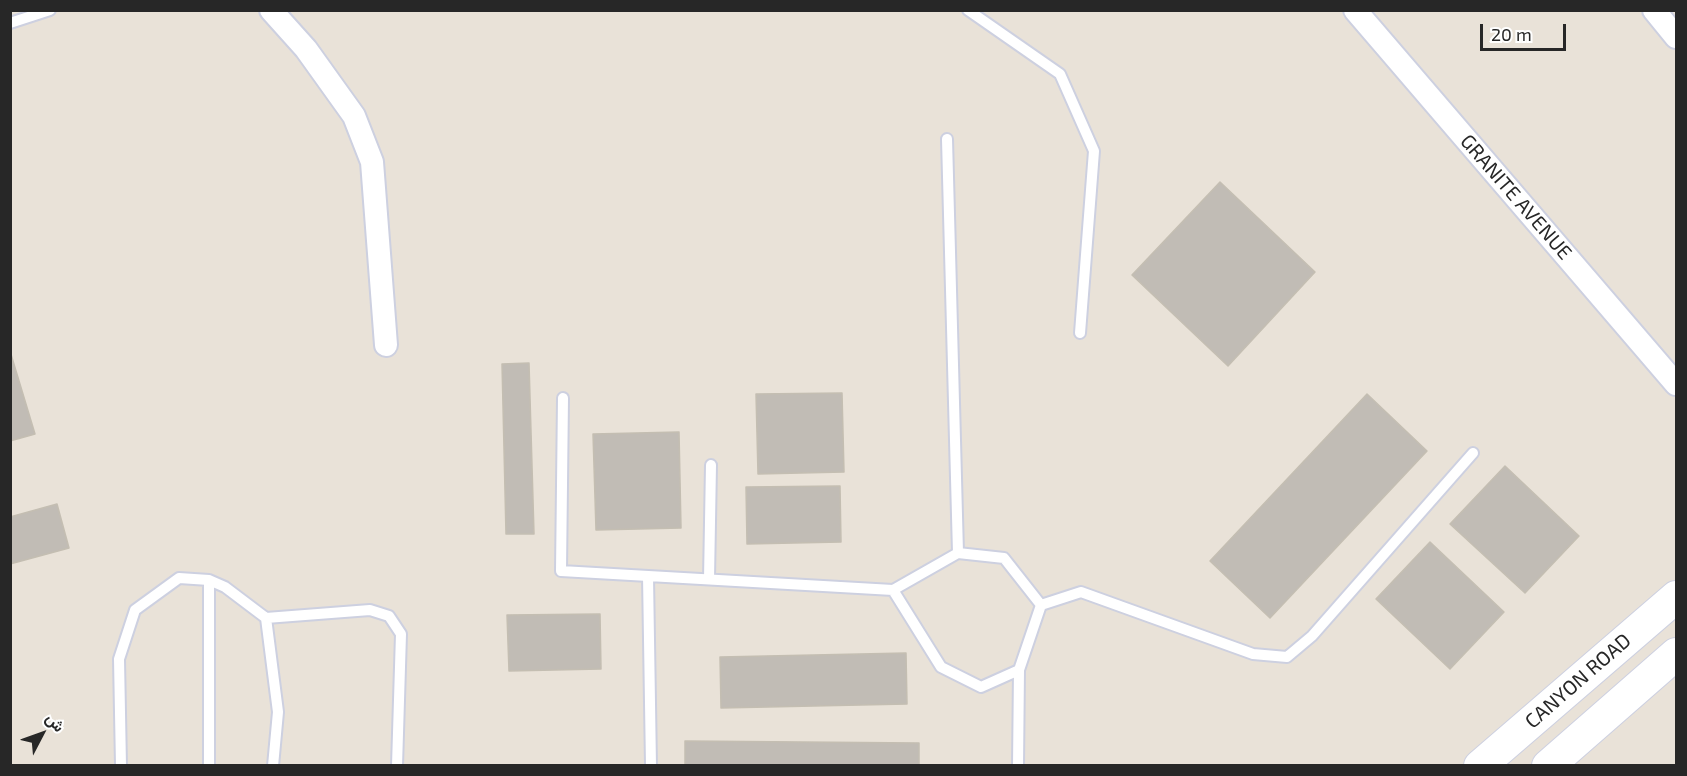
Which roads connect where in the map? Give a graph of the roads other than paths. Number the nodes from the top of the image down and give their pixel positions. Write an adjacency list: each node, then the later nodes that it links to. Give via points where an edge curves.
1 (50, 10): 6 (lane)
2 (271, 10): 10 (street, via 306,49 354,116 372,162)
3 (968, 10): 9 (lane, via 1060,74 1094,151)
4 (1355, 10): 11 (street, GRANITE AVENUE)
5 (1654, 10): 7 (street)
6 (10, 23)
7 (1677, 37)
8 (947, 139): 15 (lane)
9 (1080, 333)
10 (386, 345)
11 (1677, 384)
12 (563, 398): 16 (lane, via 561,571)
13 (1473, 453): 21 (lane, via 1312,636 1287,657 1253,654 1081,592)
14 (711, 465): 17 (lane)
15 (958, 553): 19 (lane); 21 (lane, via 1004,558)
16 (648, 576): 17 (lane); 30 (lane)
17 (709, 579): 19 (lane)
18 (209, 580): 22 (lane, via 225,587); 26 (lane, via 179,578 135,610 119,659); 27 (lane)
19 (893, 590): 25 (lane, via 941,668 981,687)
20 (1677, 597): 23 (main road, CANYON ROAD)
21 (1041, 605): 25 (lane)
22 (266, 618): 28 (lane, via 278,712); 29 (lane, via 370,610 389,616 401,634)
23 (1641, 627): 24 (main road); 32 (main road, CANYON ROAD)
24 (1676, 655): 33 (main road)
25 (1019, 670): 31 (lane)
26 (120, 765)
27 (209, 765)
28 (273, 765)
29 (397, 765)
30 (651, 765)
31 (1018, 765)
32 (1480, 765)
33 (1548, 765)

